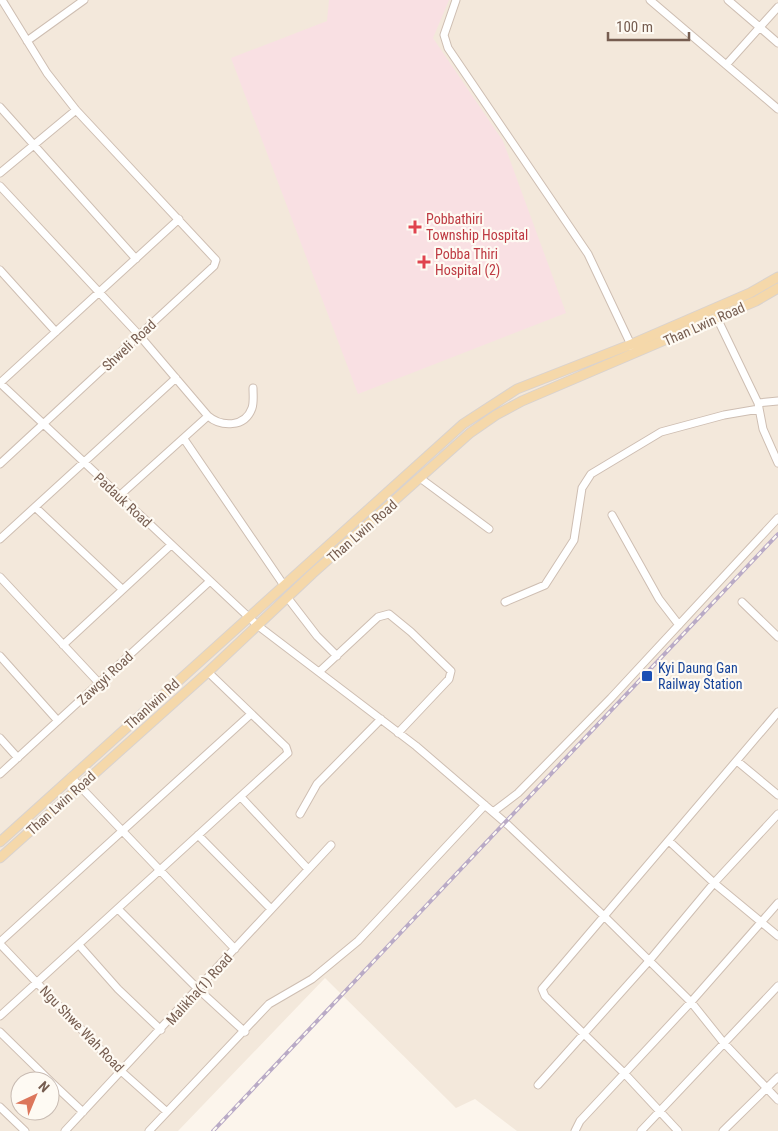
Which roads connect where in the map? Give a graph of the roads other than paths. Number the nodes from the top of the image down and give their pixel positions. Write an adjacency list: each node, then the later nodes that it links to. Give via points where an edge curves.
1 (2, 0): 8 (street)
2 (84, 0): 8 (street)
3 (456, 0): 26 (street, via 444,34 448,48 588,254)
4 (650, 0): 10 (street)
5 (728, 0): 7 (street)
6 (778, 7): 7 (street)
7 (760, 27): 9 (street); 10 (street)
8 (27, 41): 13 (street, via 46,73)
9 (778, 43)
10 (726, 65): 12 (street)
11 (0, 107): 14 (street)
12 (778, 109)
13 (76, 110): 14 (street); 17 (street)
14 (32, 146): 15 (street); 18 (street)
15 (0, 173)
16 (0, 186): 22 (street)
17 (179, 219): 18 (street); 25 (street, Shweli Road, via 214,257 214,266)
18 (136, 258): 22 (street)
19 (0, 270): 24 (street)
20 (778, 277): 26 (main road, Than Lwin Road)
21 (778, 288): 23 (main road, Than Lwin Road)
22 (100, 292): 24 (street); 25 (street)
23 (716, 318): 27 (main road, Than Lwin Road); 32 (street)
24 (56, 332): 29 (street)
25 (139, 335): 28 (street); 34 (street, Shweli Road)
26 (632, 344): 27 (street); 47 (main road, Than Lwin Road, via 517,389 480,412)
27 (635, 354): 39 (main road, Than Lwin Road, via 496,414)
28 (176, 378): 33 (street); 36 (street)
29 (0, 383): 34 (street, Padauk Road)
30 (253, 388): 33 (street, via 252,408 243,419 226,425 218,424)
31 (778, 401): 32 (street)
32 (758, 406): 37 (street, via 763,429); 53 (street, via 661,432 591,474 582,488 574,540 545,585)
33 (208, 416): 35 (street)
34 (44, 424): 36 (street, Padauk Road); 38 (street, Shweli Road)
35 (184, 439): 40 (street); 50 (street)
36 (84, 463): 40 (street, Padauk Road); 41 (street)
37 (778, 463)
38 (0, 464)
39 (420, 478): 44 (street); 52 (main road, Than Lwin Road)
40 (118, 497): 46 (street, Padauk Road)
41 (35, 507): 45 (street); 51 (street)
42 (612, 515): 57 (street, via 659,599)
43 (778, 518): 57 (street, via 700,599)
44 (489, 529)
45 (0, 539)
46 (171, 545): 49 (street, Padauk Road); 51 (street)
47 (305, 566): 50 (main road, Thanlwin Rd)
48 (0, 577): 59 (street)
49 (210, 581): 55 (street, Padauk Road); 64 (street, Zawgyi Road)
50 (284, 584): 55 (main road, Thanlwin Rd)
51 (122, 589): 59 (street)
52 (288, 597): 56 (main road, Than Lwin Road); 61 (street, via 317,636)
53 (505, 602)
54 (742, 602): 58 (street)
55 (248, 616): 56 (street, Padauk Road); 74 (main road, Thanlwin Rd)
56 (257, 625): 62 (main road, Than Lwin Road); 63 (street, Padauk Road)
57 (679, 626): 79 (street, via 518,793)
58 (778, 637)
59 (62, 645): 64 (street)
60 (0, 656): 68 (street)
61 (337, 656): 63 (street); 69 (street, via 384,614 389,614 448,666 451,670 448,679)
62 (208, 672): 66 (street); 75 (main road, Than Lwin Road)
63 (320, 672): 67 (street, Padauk Road)
64 (98, 683): 68 (street, Zawgyi Road)
65 (778, 712): 72 (street)
66 (251, 714): 77 (street, via 286,747 288,753); 82 (street)
67 (381, 719): 69 (street, Padauk Road); 80 (street, via 317,784)
68 (58, 721): 71 (street, Zawgyi Road)
69 (398, 733): 78 (street, Padauk Road)
70 (0, 738): 71 (street)
71 (18, 758): 73 (street, Zawgyi Road)
72 (737, 761): 76 (street); 84 (street)
73 (0, 774)
74 (71, 777): 75 (street); 85 (main road, Thanlwin Rd)
75 (80, 786): 82 (street); 87 (main road, Than Lwin Road)
76 (778, 795)
77 (241, 797): 83 (street); 88 (street)
78 (485, 805): 79 (street, Padauk Road); 108 (street, via 358,942 298,989 269,1004)
79 (493, 812): 94 (street, Padauk Road)
80 (300, 814)
81 (778, 814): 90 (street)
82 (122, 831): 89 (street); 97 (street)
83 (198, 835): 89 (street); 93 (street)
84 (669, 840): 90 (street); 94 (street)
85 (0, 842)
86 (331, 845): 88 (street, Malikha(1) Road)
87 (0, 858)
88 (308, 868): 93 (street, Malikha(1) Road)
89 (160, 871): 92 (street); 99 (street)
90 (714, 883): 95 (street); 100 (street)
91 (778, 902): 95 (street)
92 (118, 909): 98 (street); 103 (street)
93 (272, 909): 99 (street, Malikha(1) Road)
94 (605, 917): 100 (street, Padauk Road); 109 (street, via 542,989 545,996)
95 (761, 922): 96 (street); 104 (street)
96 (778, 936)
97 (0, 943): 101 (street, Ngu Shwe Wah Road)
98 (79, 945): 101 (street); 106 (street)
99 (235, 949): 103 (street, Malikha(1) Road)
100 (649, 961): 104 (street, Padauk Road); 109 (street)
101 (37, 982): 105 (street); 112 (street, Ngu Shwe Wah Road)
102 (778, 986): 110 (street)
103 (198, 989): 106 (street, Malikha(1) Road); 108 (street)
104 (691, 1002): 110 (street, Padauk Road); 113 (street)
105 (0, 1016)
106 (161, 1030): 112 (street, Malikha(1) Road)
107 (0, 1032): 111 (street)
108 (245, 1032): 122 (street)
109 (583, 1033): 113 (street); 115 (street)
110 (723, 1042): 116 (street, Padauk Road); 120 (street)
111 (40, 1071)
112 (121, 1071): 121 (street, Malikha(1) Road); 122 (street, Ngu Shwe Wah Road)
113 (625, 1074): 120 (street); 126 (street, via 580,1121)
114 (778, 1077): 116 (street)
115 (538, 1085)
116 (767, 1089): 118 (street, Padauk Road); 129 (street)
117 (60, 1090): 121 (street)
118 (778, 1100)
119 (0, 1107): 123 (street)
120 (659, 1110): 127 (street); 128 (street)
121 (83, 1112): 124 (street, Malikha(1) Road)
122 (167, 1112): 125 (street)
123 (25, 1131)
124 (65, 1131)
125 (149, 1131)
126 (575, 1131)
127 (641, 1131)
128 (678, 1131)
129 (724, 1131)

